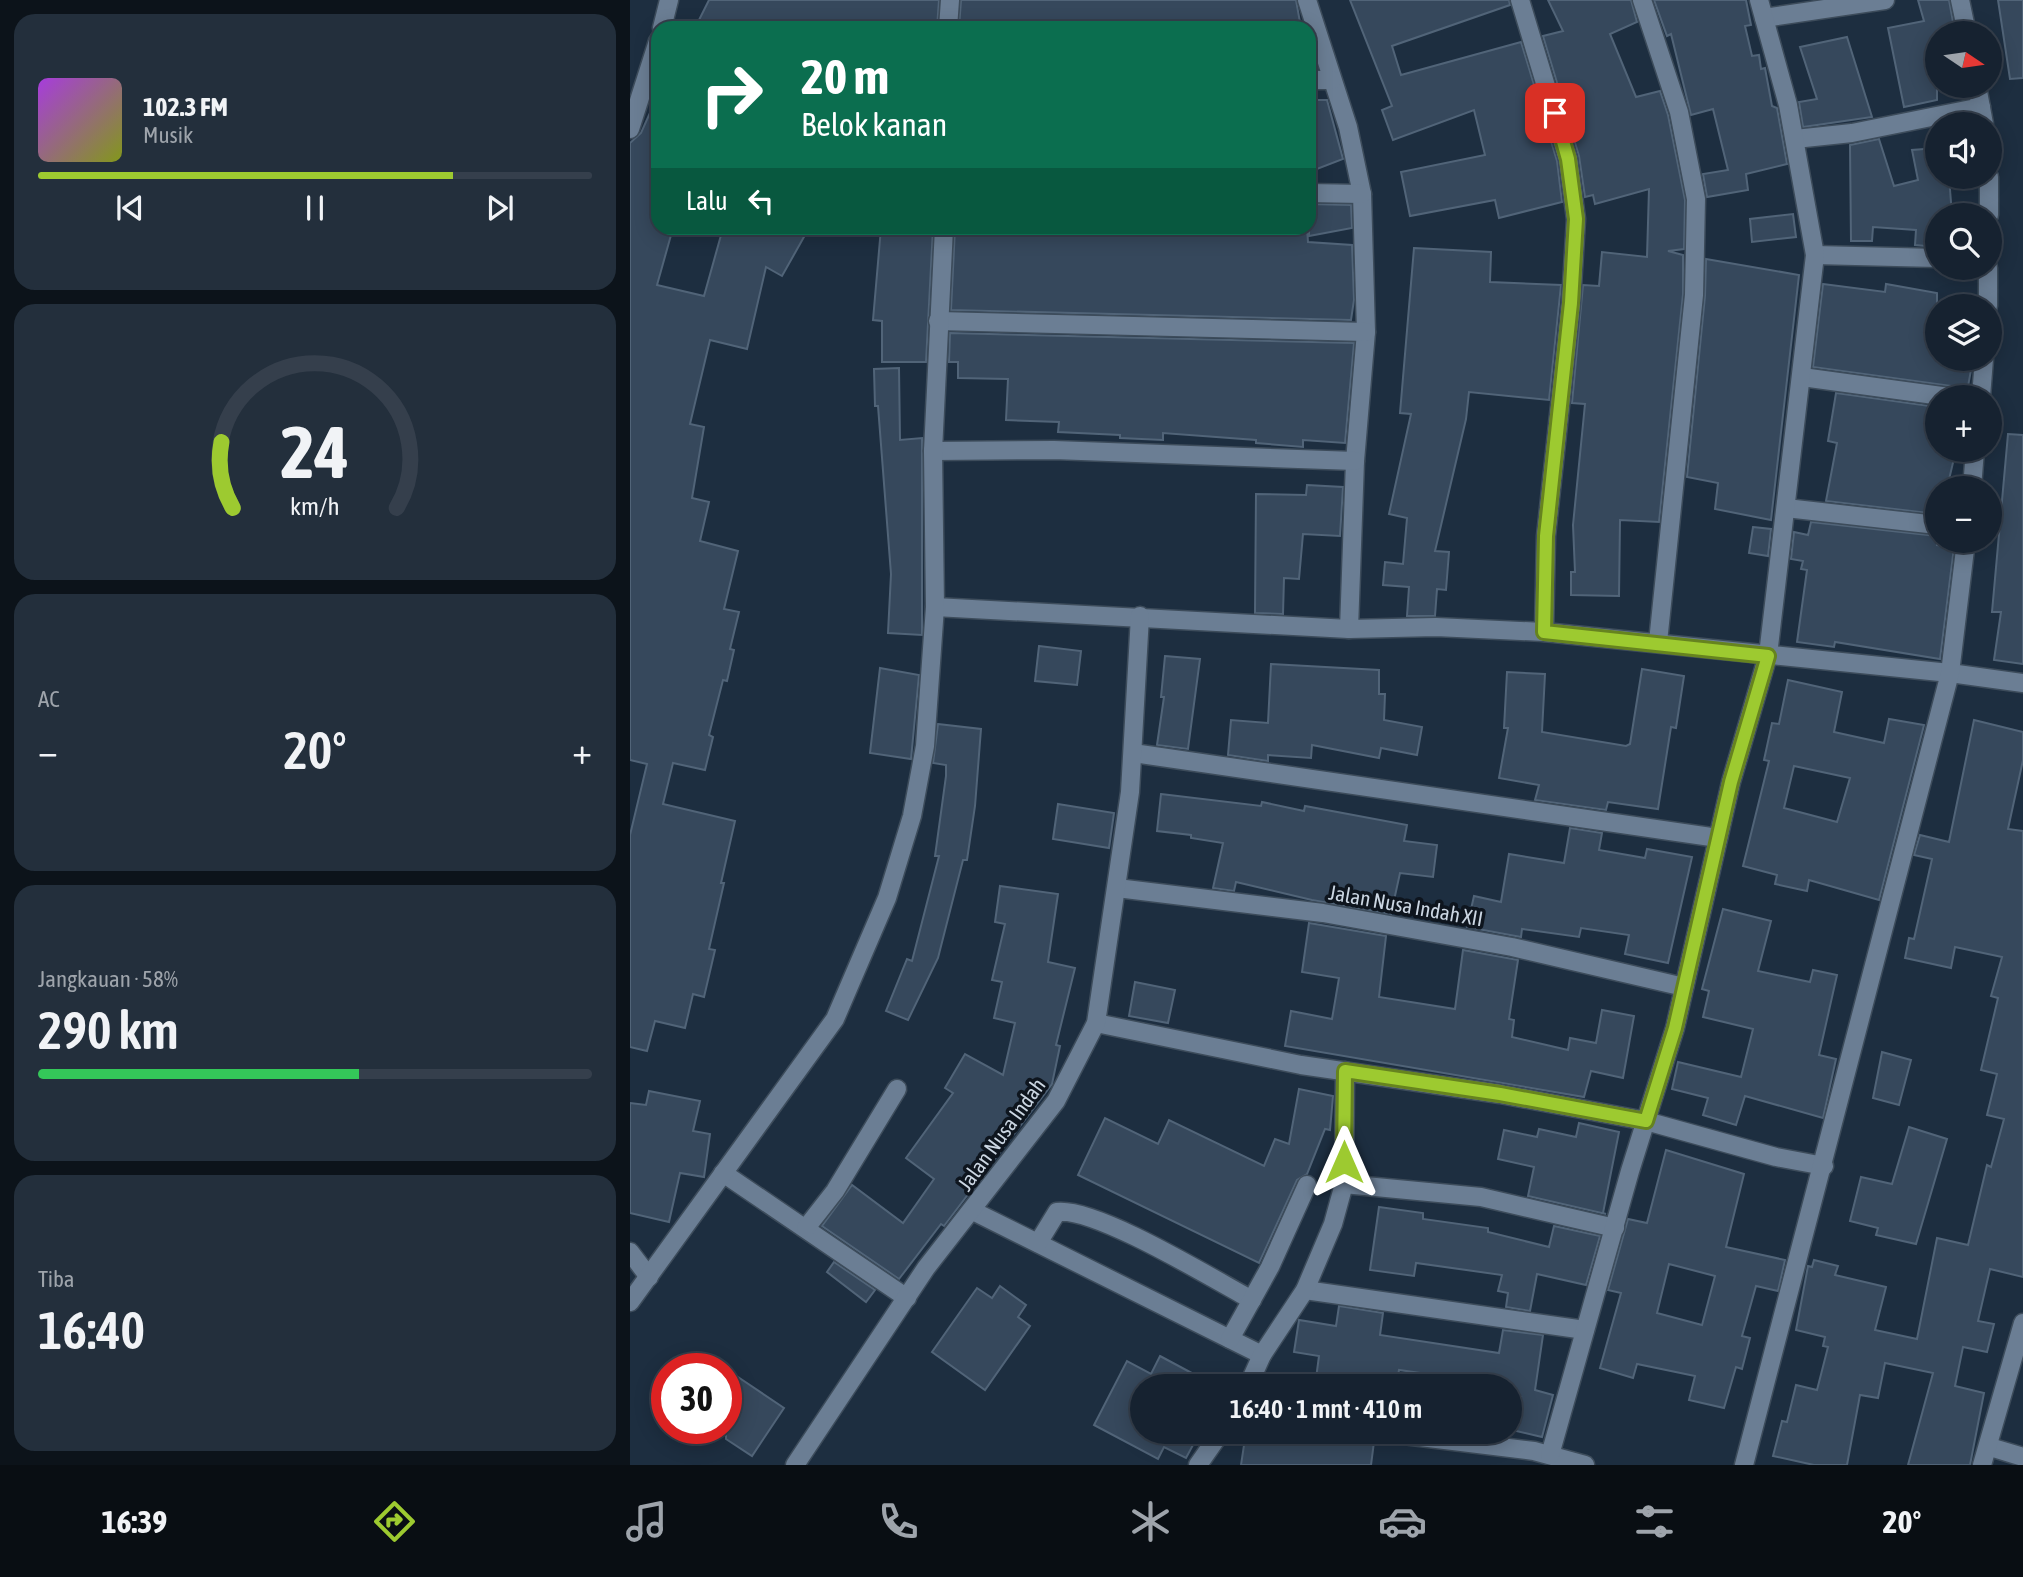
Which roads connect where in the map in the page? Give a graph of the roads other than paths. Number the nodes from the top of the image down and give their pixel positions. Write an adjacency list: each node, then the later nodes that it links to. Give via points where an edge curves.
1 (669, 0): 10 (street)
2 (950, 0): 11 (street)
3 (1307, 0): 12 (street)
4 (1521, 0): 38 (street, via 1568,159 1576,219 1546,536)
5 (1642, 0): 39 (street, via 1679,112 1696,199 1695,295)
6 (1759, 0): 9 (street)
7 (1885, 0): 9 (street)
8 (1960, 0): 13 (street)
9 (1764, 18): 20 (street)
10 (664, 21)
11 (948, 21)
12 (1314, 21)
13 (1964, 21)
14 (1316, 29): 17 (street)
15 (651, 63): 19 (street)
16 (1316, 80): 17 (street)
17 (1332, 80): 22 (street, via 1348,127)
18 (1925, 124): 20 (street)
19 (630, 129)
20 (1795, 139): 24 (street)
21 (1316, 193): 22 (street)
22 (1362, 194): 27 (street)
23 (944, 235): 26 (street)
24 (1815, 255): 25 (street); 28 (street)
25 (1925, 258)
26 (938, 321): 27 (street); 30 (street)
27 (1366, 332): 31 (street)
28 (1802, 377): 29 (street); 32 (street)
29 (1925, 394)
30 (933, 450): 31 (street); 35 (street)
31 (1355, 461): 37 (street)
32 (1786, 508): 33 (street); 40 (street)
33 (1925, 524)
34 (1965, 553): 41 (street)
35 (935, 607): 36 (street); 52 (street, via 925,746 912,816 887,898 835,1019)
36 (1140, 616): 37 (street); 43 (street, Jalan Nusa Indah)
37 (1349, 629): 38 (street)
38 (1544, 632): 39 (street)
39 (1658, 642): 40 (street)
40 (1768, 656): 41 (street); 44 (street)
41 (1950, 673): 42 (street); 51 (street)
42 (2023, 684)
43 (1133, 752): 44 (street); 45 (street, Jalan Nusa Indah)
44 (1718, 838): 46 (street)
45 (1117, 888): 46 (street, Jalan Nusa Indah XII, via 1323,914 1512,947); 47 (street, Jalan Nusa Indah)
46 (1684, 987): 50 (street)
47 (1096, 1023): 48 (street); 55 (street, Jalan Nusa Indah, via 1056,1101)
48 (1345, 1071): 50 (street); 53 (street)
49 (897, 1089): 56 (street, via 835,1191)
50 (1646, 1121): 51 (street); 57 (street)
51 (1824, 1166): 79 (street)
52 (723, 1173): 56 (street); 60 (street)
53 (1344, 1184): 57 (street, via 1481,1197); 61 (street)
54 (1307, 1185): 63 (street)
55 (973, 1211): 58 (street); 62 (street, Jalan Nusa Indah)
56 (806, 1228): 62 (street)
57 (1615, 1228): 66 (street)
58 (1038, 1243): 63 (street, via 1057,1212 1069,1211 1136,1237); 67 (street)
59 (630, 1252): 60 (street)
60 (649, 1277): 64 (street)
61 (1305, 1290): 66 (street); 69 (street)
62 (907, 1298): 76 (street, Jalan Nusa Indah)
63 (1252, 1300): 67 (street)
64 (630, 1301)
65 (2023, 1323): 68 (street)
66 (1585, 1330): 74 (street)
67 (1230, 1339): 69 (street)
68 (2021, 1343): 73 (street)
69 (1262, 1355): 70 (street)
70 (1253, 1374)
71 (1213, 1444): 77 (street)
72 (1468, 1444): 74 (street)
73 (1990, 1447): 75 (street); 80 (street)
74 (1550, 1455): 78 (street)
75 (2023, 1457)
76 (795, 1465)
77 (1198, 1465)
78 (1585, 1465)
79 (1744, 1465)
80 (1982, 1465)

